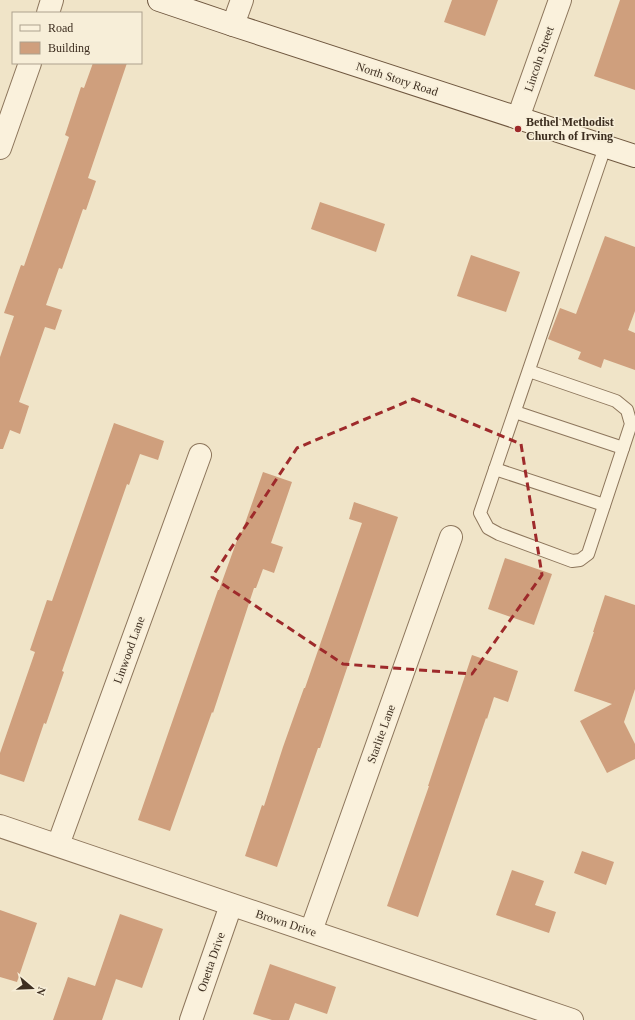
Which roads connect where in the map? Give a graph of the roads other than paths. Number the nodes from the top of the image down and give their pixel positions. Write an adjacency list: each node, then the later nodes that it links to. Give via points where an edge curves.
1 (52, 0): 5 (street)
2 (159, 0): 6 (street, North Story Road)
3 (242, 0): 6 (street)
4 (560, 0): 8 (street, Lincoln Street)
5 (48, 12)
6 (233, 26): 8 (street, North Story Road)
7 (30, 64): 10 (street)
8 (518, 118): 9 (street, North Story Road)
9 (605, 147): 11 (street, North Story Road); 12 (lane)
10 (0, 148)
11 (635, 156)
12 (529, 371): 13 (lane); 14 (lane, via 616,401 627,410 631,424)
13 (515, 412): 14 (lane); 16 (lane)
14 (623, 448): 17 (lane)
15 (200, 455): 20 (street, Linwood Lane)
16 (495, 469): 17 (lane); 17 (lane, via 480,514 488,528 572,561 580,560 588,554)
17 (604, 505)
18 (451, 538): 22 (street, Starlite Lane)
19 (0, 826): 20 (street, Brown Drive)
20 (58, 845): 21 (street, Brown Drive)
21 (231, 905): 22 (street, Brown Drive); 24 (street, Onetta Drive)
22 (311, 931): 23 (street, Brown Drive)
23 (563, 1019)
24 (191, 1020)

